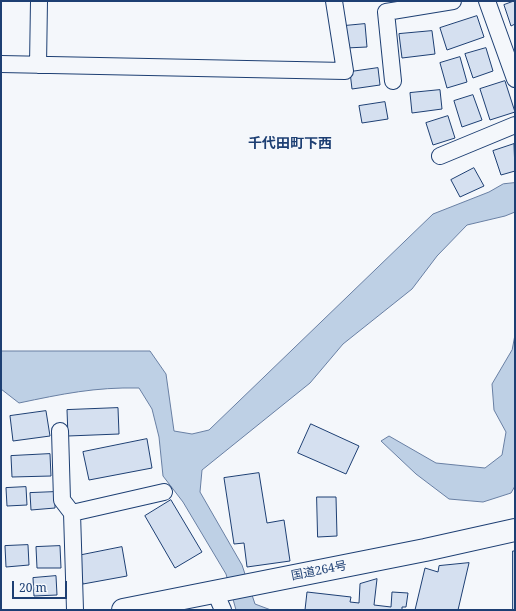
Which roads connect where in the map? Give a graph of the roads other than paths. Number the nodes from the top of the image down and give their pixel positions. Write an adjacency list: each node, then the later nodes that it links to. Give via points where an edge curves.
1 (39, 1): 6 (street)
2 (334, 1): 6 (street, via 344,71)
3 (487, 1): 7 (street)
4 (443, 2): 8 (street, via 386,12)
5 (1, 64): 6 (street)
6 (38, 65)
7 (515, 79)
8 (393, 81)
9 (515, 125): 10 (street)
10 (440, 156)
11 (60, 431): 13 (street, via 62,500)
12 (164, 492): 13 (street)
13 (72, 513): 16 (street)
14 (515, 530): 15 (highway, 国道264号, via 254,584)
15 (221, 598): 17 (highway, 国道264号)
16 (75, 610)
17 (123, 610)

